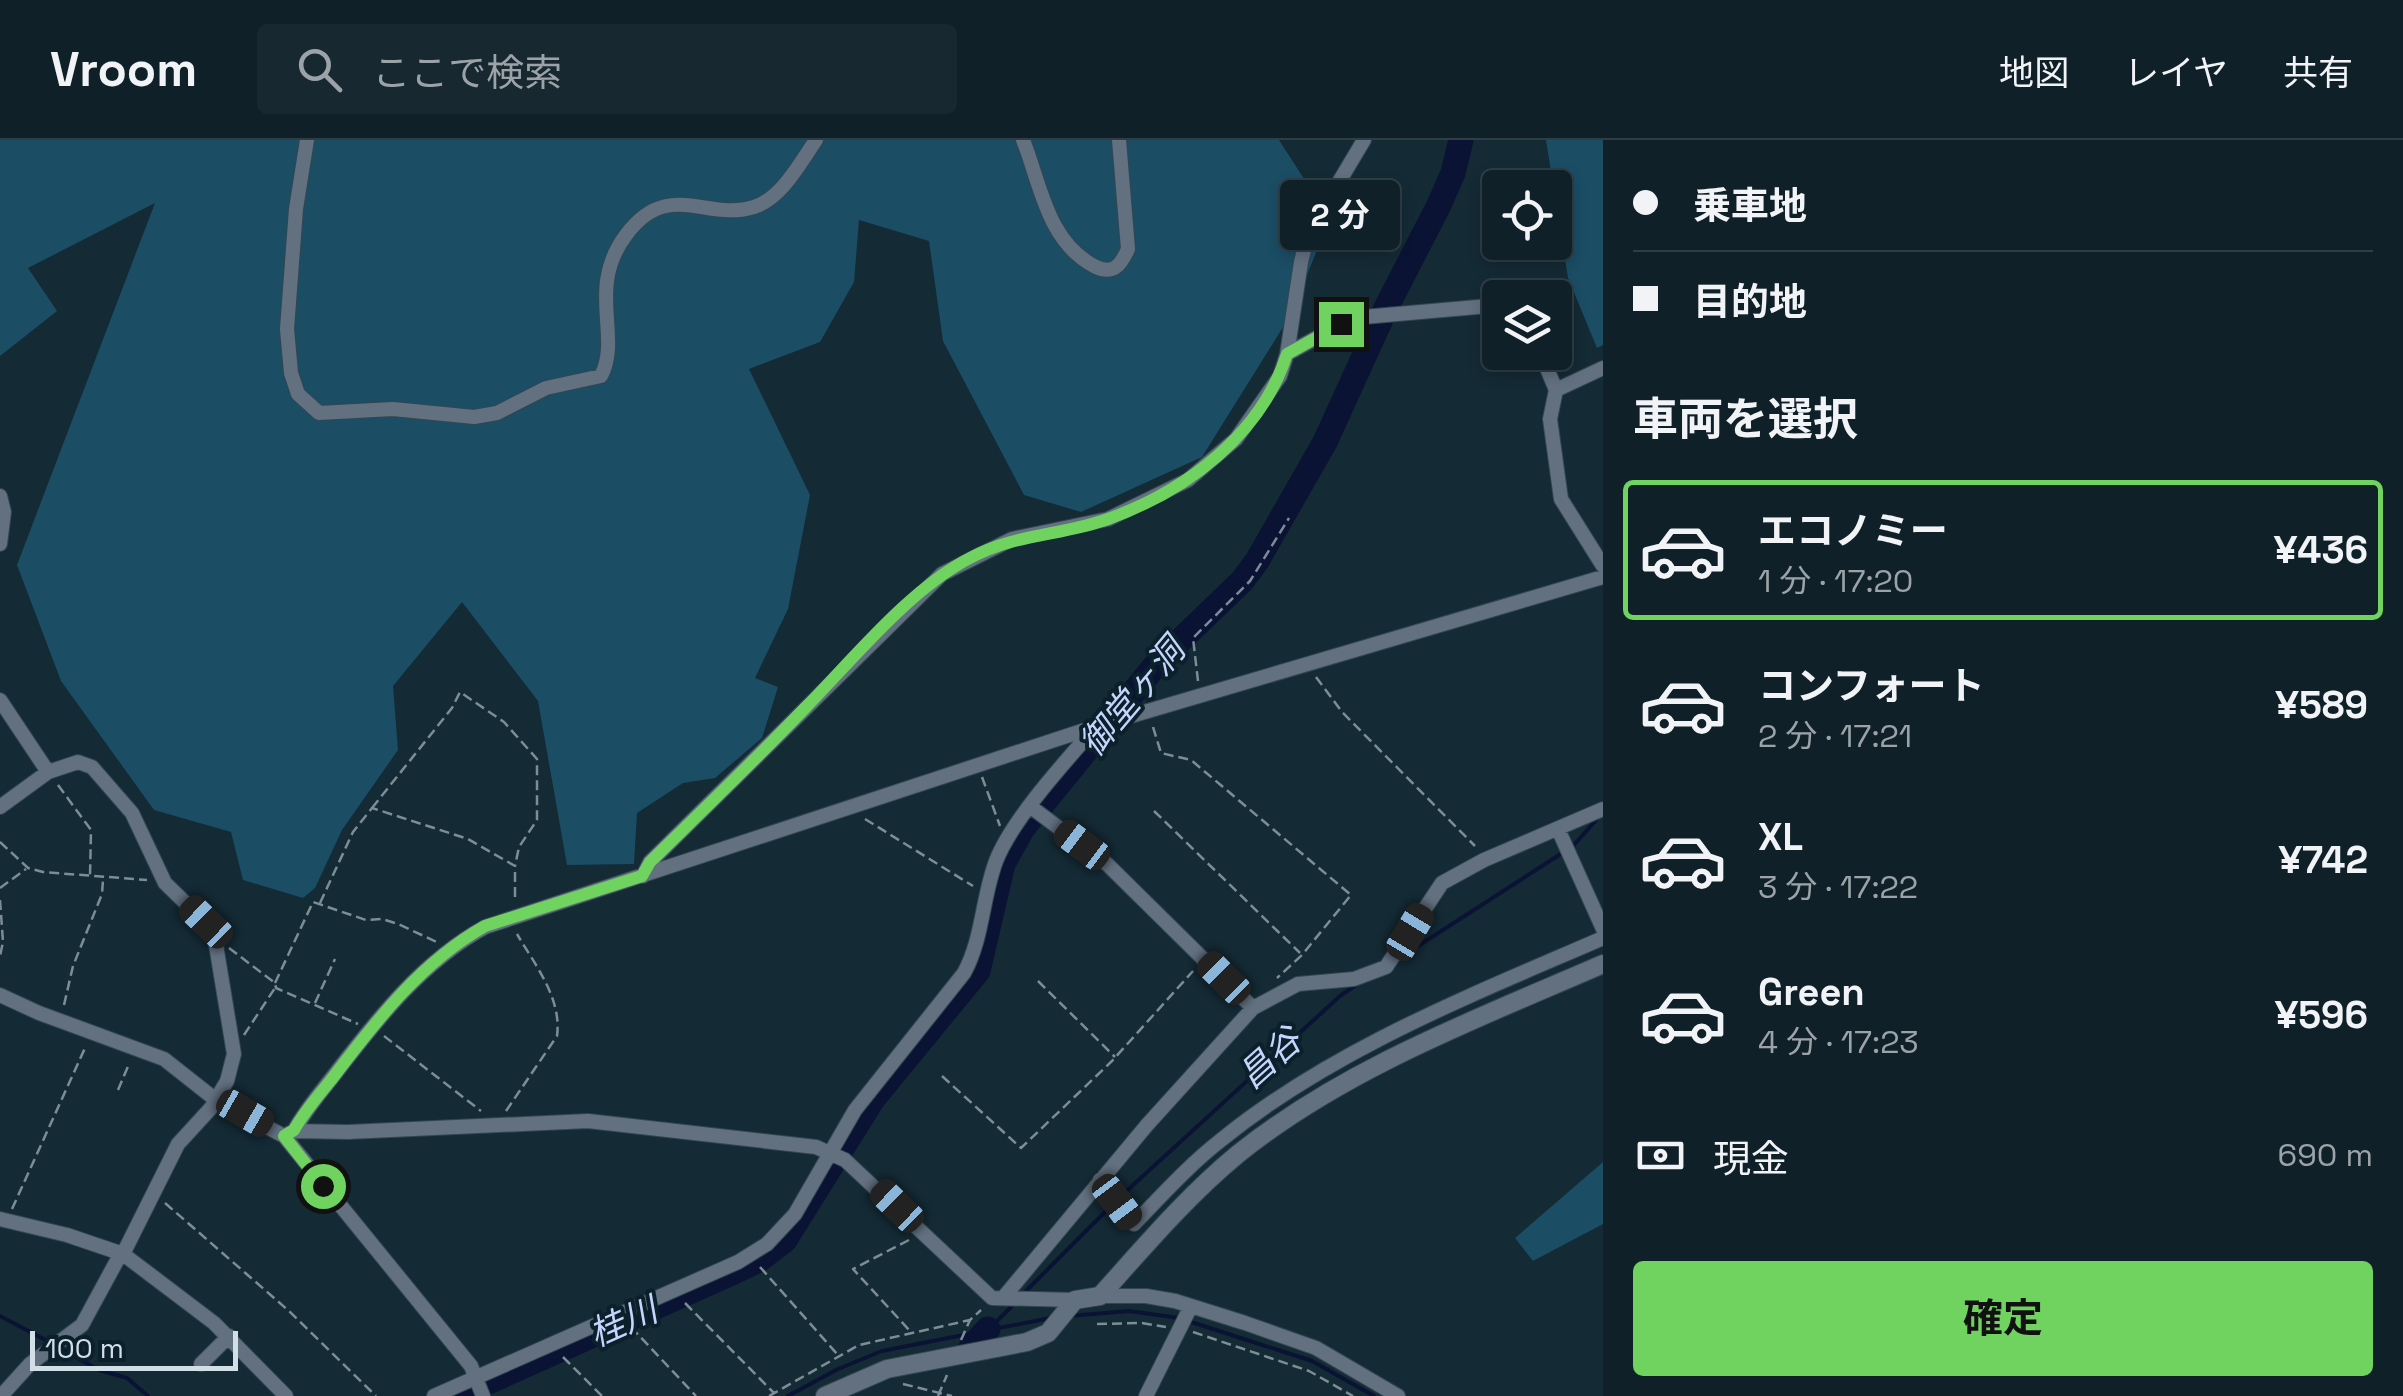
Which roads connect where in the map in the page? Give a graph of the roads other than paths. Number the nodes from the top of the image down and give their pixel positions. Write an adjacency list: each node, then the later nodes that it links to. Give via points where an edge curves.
1 (306, 140): 2 (street, via 287,330 298,394 319,413 393,409 474,417 546,388 601,376 607,364 604,289 626,234 668,205 754,207 780,189)
2 (816, 140)
3 (1023, 140): 4 (street, via 1060,234 1080,258 1102,270 1122,263 1128,248)
4 (1119, 140)
5 (1364, 140): 7 (street, via 1308,234)
6 (1482, 307): 7 (street, via 1352,318)
7 (1287, 354): 22 (street, via 1252,419 1188,480 1108,519 1012,539 942,574)
8 (1603, 368): 10 (street)
9 (1548, 370): 10 (street)
10 (1556, 390): 13 (street, via 1550,419 1561,499)
11 (0, 496): 12 (street)
12 (0, 544)
13 (1603, 566)
14 (1603, 577): 16 (street)
15 (0, 700): 17 (street)
16 (1094, 730): 19 (street); 22 (street)
17 (48, 772): 18 (street); 28 (street, via 78,762 92,767 132,813 165,883 206,922 215,940 234,1054)
18 (0, 806)
19 (1031, 807): 27 (street, via 1107,864); 30 (street, via 1006,840 964,973 855,1110)
20 (1603, 809): 21 (street)
21 (1558, 829): 23 (street); 27 (street, via 1484,860 1436,890 1386,966 1354,978 1298,984)
22 (642, 876): 29 (street, via 485,926 448,951 372,1028)
23 (1603, 929)
24 (1603, 938): 31 (street, via 1405,1025 1279,1098 1220,1140 1134,1224)
25 (1603, 964): 34 (street, via 1395,1057 1274,1127 1213,1175)
26 (0, 995): 28 (street, via 178,1068)
27 (1253, 1008): 31 (street)
28 (216, 1100): 29 (street); 33 (street, via 178,1144)
29 (289, 1133): 30 (street, via 588,1121); 40 (street, via 471,1366)
30 (830, 1152): 35 (street, via 872,1182 992,1298); 40 (street, via 795,1214 767,1244)
31 (1100, 1180): 35 (street)
32 (3, 1220): 33 (street)
33 (122, 1254): 38 (street); 42 (street, via 82,1325)
34 (1100, 1296): 36 (street); 37 (street, via 1146,1296)
35 (1003, 1298): 36 (street)
36 (1075, 1300): 45 (street, via 1048,1333 1027,1342 889,1369)
37 (1191, 1306): 41 (street, via 1316,1348); 46 (street)
38 (230, 1336): 39 (street); 43 (street)
39 (201, 1364)
40 (480, 1388): 44 (street)
41 (1381, 1392): 47 (street)
42 (1, 1396)
43 (286, 1396)
44 (434, 1396)
45 (825, 1396)
46 (1146, 1396)
47 (1398, 1396)

